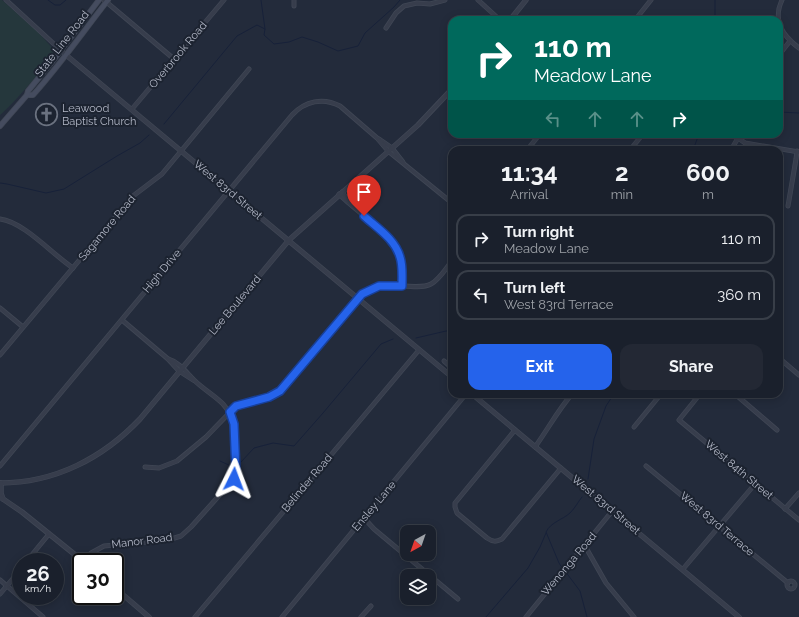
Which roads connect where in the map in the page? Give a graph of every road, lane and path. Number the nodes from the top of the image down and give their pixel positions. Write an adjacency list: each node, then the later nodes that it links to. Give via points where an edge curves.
1 (6, 0): 20 (street, West 83rd Street)
2 (99, 0): 20 (main road, State Line Road)
3 (224, 0): 23 (street, Overbrook Road)
4 (294, 0): 11 (street)
5 (445, 0): 16 (street, via 404,6)
6 (478, 0): 12 (street)
7 (526, 0): 13 (street)
8 (651, 0): 14 (street)
9 (782, 0): 15 (street)
10 (106, 1): 22 (main road, State Line Road); 23 (street)
11 (294, 6)
12 (496, 16)
13 (513, 16)
14 (638, 16)
15 (779, 16)
16 (386, 28)
17 (783, 33): 18 (street)
18 (790, 41): 19 (street); 21 (street)
19 (799, 48)
20 (61, 50): 22 (street, West 83rd Street); 26 (main road, State Line Road)
21 (783, 50)
22 (66, 55): 26 (main road, State Line Road, via 33,95); 27 (street, West 83rd Street)
23 (174, 59): 27 (street, Overbrook Road)
24 (249, 69): 38 (street, Sagamore Road)
25 (448, 93): 37 (street, Lee Boulevard)
26 (27, 95): 28 (main road, State Line Road)
27 (132, 109): 38 (street, West 83rd Street)
28 (0, 126)
29 (537, 138): 32 (street)
30 (640, 138): 33 (street)
31 (738, 138): 34 (street); 35 (street, via 745,143)
32 (530, 146)
33 (633, 146)
34 (733, 146)
35 (765, 146)
36 (783, 149): 39 (street)
37 (390, 150): 40 (street, High Drive, via 337,105 318,101 309,103 298,110); 41 (street, Lee Boulevard); 42 (street, via 398,160)
38 (181, 151): 40 (street, West 83rd Street); 47 (street, Sagamore Road, via 157,178 133,196)
39 (798, 151): 43 (street)
40 (229, 192): 45 (street, West 83rd Street); 51 (street, High Drive)
41 (341, 193): 45 (street, Lee Boulevard); 48 (street, via 397,248 401,263)
42 (448, 200)
43 (788, 206)
44 (0, 219): 47 (street, via 20,226)
45 (289, 240): 49 (street, West 83rd Street); 58 (street, Lee Boulevard)
46 (448, 267): 48 (street, via 430,284)
47 (73, 268): 52 (street, Sagamore Road)
48 (402, 286): 49 (street, via 379,286)
49 (359, 298): 53 (street, West 83rd Street); 67 (street, via 280,391 269,397 236,406)
50 (0, 308): 52 (street)
51 (122, 320): 58 (street); 72 (street, High Drive)
52 (23, 327): 54 (street, Sagamore Road)
53 (419, 350): 59 (street, West 83rd Street); 101 (street, Belinder Road)
54 (0, 355)
55 (444, 361): 57 (street)
56 (783, 361): 60 (street)
57 (448, 364)
58 (181, 369): 67 (street); 76 (street, Lee Boulevard, via 121,438 94,457 40,478)
59 (448, 374)
60 (799, 375)
61 (463, 398): 82 (street, Ensley Lane)
62 (477, 398): 69 (street, West 83rd Street)
63 (569, 398): 71 (street)
64 (658, 398): 68 (street)
65 (697, 398): 77 (street, West 84th Street, via 679,420)
66 (740, 398): 70 (street)
67 (230, 412): 74 (street, via 178,461 159,468); 89 (street, Manor Road, via 234,424 234,479 191,527 181,536 172,539 104,546)
68 (634, 427)
69 (516, 430): 71 (street, West 83rd Street); 75 (street, via 455,503 457,513 492,542 497,542)
70 (777, 430)
71 (535, 447): 75 (street, West 83rd Street)
72 (0, 466)
73 (646, 466): 84 (street, West 83rd Terrace)
74 (145, 468)
75 (561, 468): 81 (street, West 83rd Street)
76 (0, 483): 79 (street)
77 (755, 484): 80 (street, West 84th Street); 84 (street)
78 (799, 493): 80 (street)
79 (2, 498): 85 (street)
80 (785, 509): 83 (street, West 84th Street)
81 (613, 510): 86 (street, Wenonga Road); 90 (street, West 83rd Street)
82 (364, 518): 97 (street); 102 (street, Ensley Lane)
83 (799, 520)
84 (720, 526): 90 (street); 93 (street, West 83rd Terrace)
85 (49, 534): 87 (street); 88 (street)
86 (585, 546): 104 (street, Wenonga Road); 105 (street, via 606,583)
87 (33, 553)
88 (72, 553)
89 (90, 553)
90 (683, 569): 106 (street, West 83rd Street)
91 (0, 580): 94 (street)
92 (12, 580): 94 (street)
93 (788, 583)
94 (7, 586): 95 (street); 99 (street)
95 (0, 594)
96 (124, 596): 100 (street)
97 (458, 599)
98 (371, 606): 103 (street)
99 (43, 617)
100 (149, 617)
101 (195, 617)
102 (282, 617)
103 (361, 617)
104 (526, 617)
105 (634, 617)
106 (739, 617)

